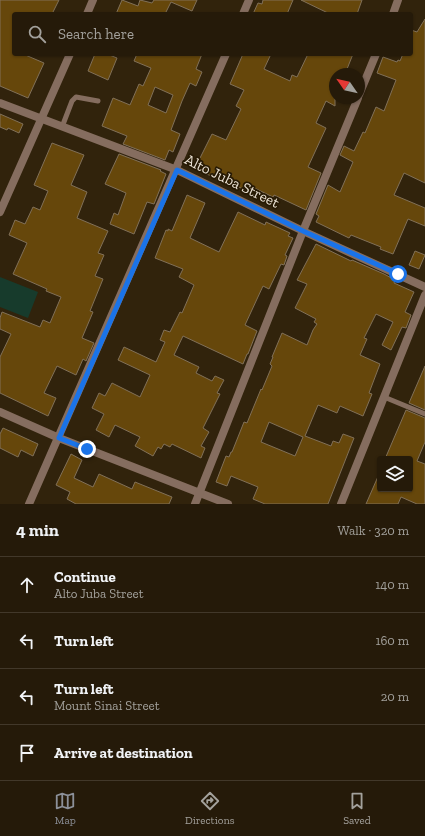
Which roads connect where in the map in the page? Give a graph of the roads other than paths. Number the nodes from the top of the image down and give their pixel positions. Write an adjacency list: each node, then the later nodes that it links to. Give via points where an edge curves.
1 (93, 0): 4 (street)
2 (249, 0): 5 (street)
3 (398, 0): 6 (street)
4 (88, 12)
5 (244, 12)
6 (394, 12)
7 (69, 56): 14 (street)
8 (225, 56): 16 (street)
9 (375, 56): 10 (street)
10 (365, 80)
11 (98, 101): 15 (lane, via 76,97 72,100)
12 (0, 103): 14 (street, Alto Juba Street)
13 (355, 104): 18 (street)
14 (41, 120): 15 (street, Alto Juba Street); 17 (street)
15 (62, 127): 16 (street, Alto Juba Street)
16 (177, 170): 18 (street, Alto Juba Street); 24 (street)
17 (0, 212)
18 (303, 231): 19 (street, Alto Juba Street); 25 (street)
19 (425, 286)
20 (425, 295): 21 (street)
21 (384, 397): 23 (lane); 29 (street)
22 (0, 412): 24 (street)
23 (425, 414)
24 (59, 438): 25 (street); 26 (street)
25 (200, 492): 27 (street); 28 (street)
26 (29, 504)
27 (195, 504)
28 (228, 504)
29 (341, 504)

